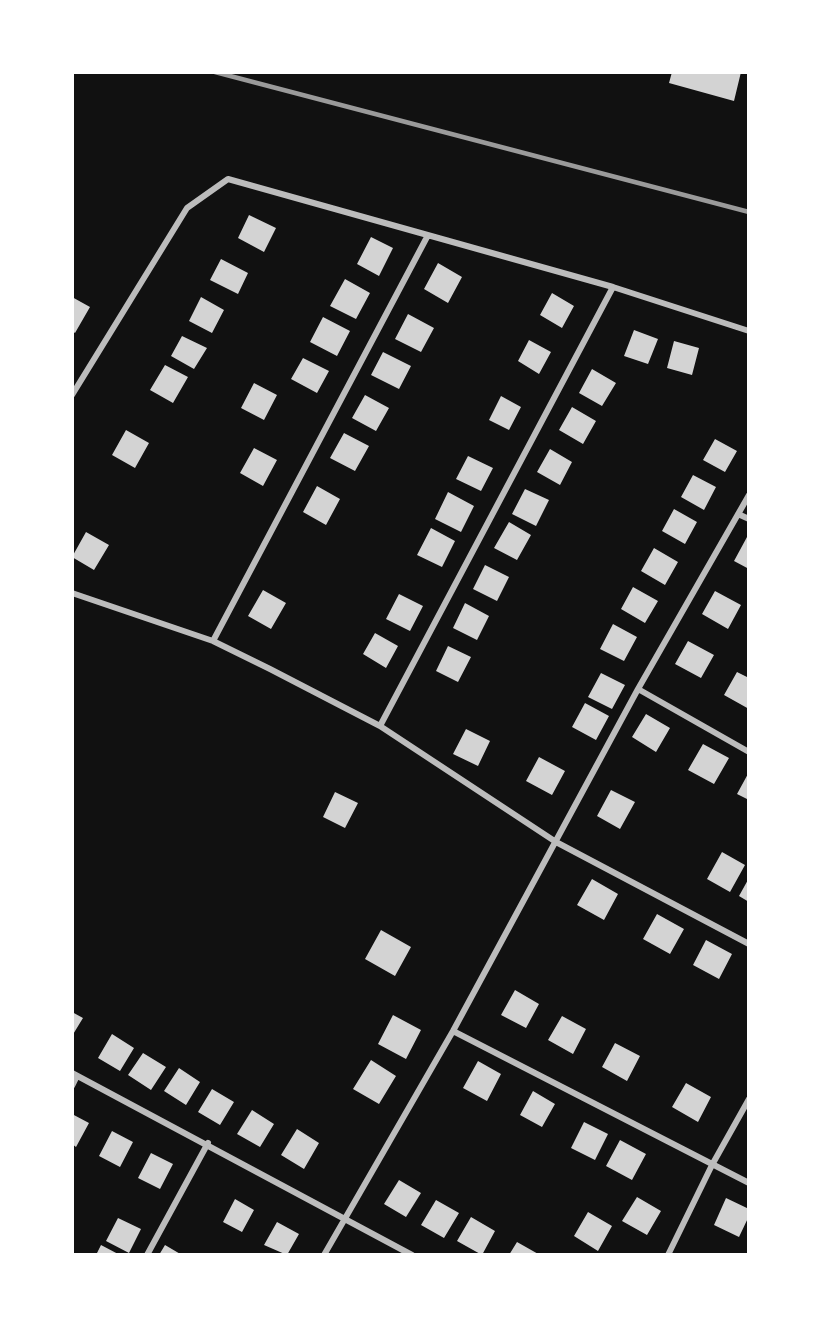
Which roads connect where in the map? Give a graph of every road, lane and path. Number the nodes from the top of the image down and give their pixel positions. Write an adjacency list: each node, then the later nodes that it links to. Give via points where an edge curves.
1 (427, 237): 2 (street); 4 (street, via 228,179 187,208); 10 (street)
2 (614, 287): 3 (street); 12 (street)
3 (749, 331)
4 (75, 387): 5 (street)
5 (72, 395)
6 (749, 495): 7 (street)
7 (738, 514): 8 (street); 11 (street)
8 (749, 519)
9 (72, 593): 10 (street)
10 (213, 640): 12 (street)
11 (638, 689): 13 (street); 14 (street)
12 (380, 726): 14 (street)
13 (749, 752)
14 (556, 842): 15 (street); 16 (street)
15 (749, 944)
16 (453, 1031): 21 (street); 23 (street)
17 (75, 1074): 18 (street); 20 (street)
18 (72, 1086)
19 (749, 1099): 21 (street)
20 (208, 1143): 23 (street); 24 (street)
21 (712, 1165): 22 (street); 27 (street)
22 (749, 1183)
23 (344, 1218): 25 (street); 26 (street)
24 (147, 1255)
25 (324, 1255)
26 (412, 1255)
27 (668, 1255)

